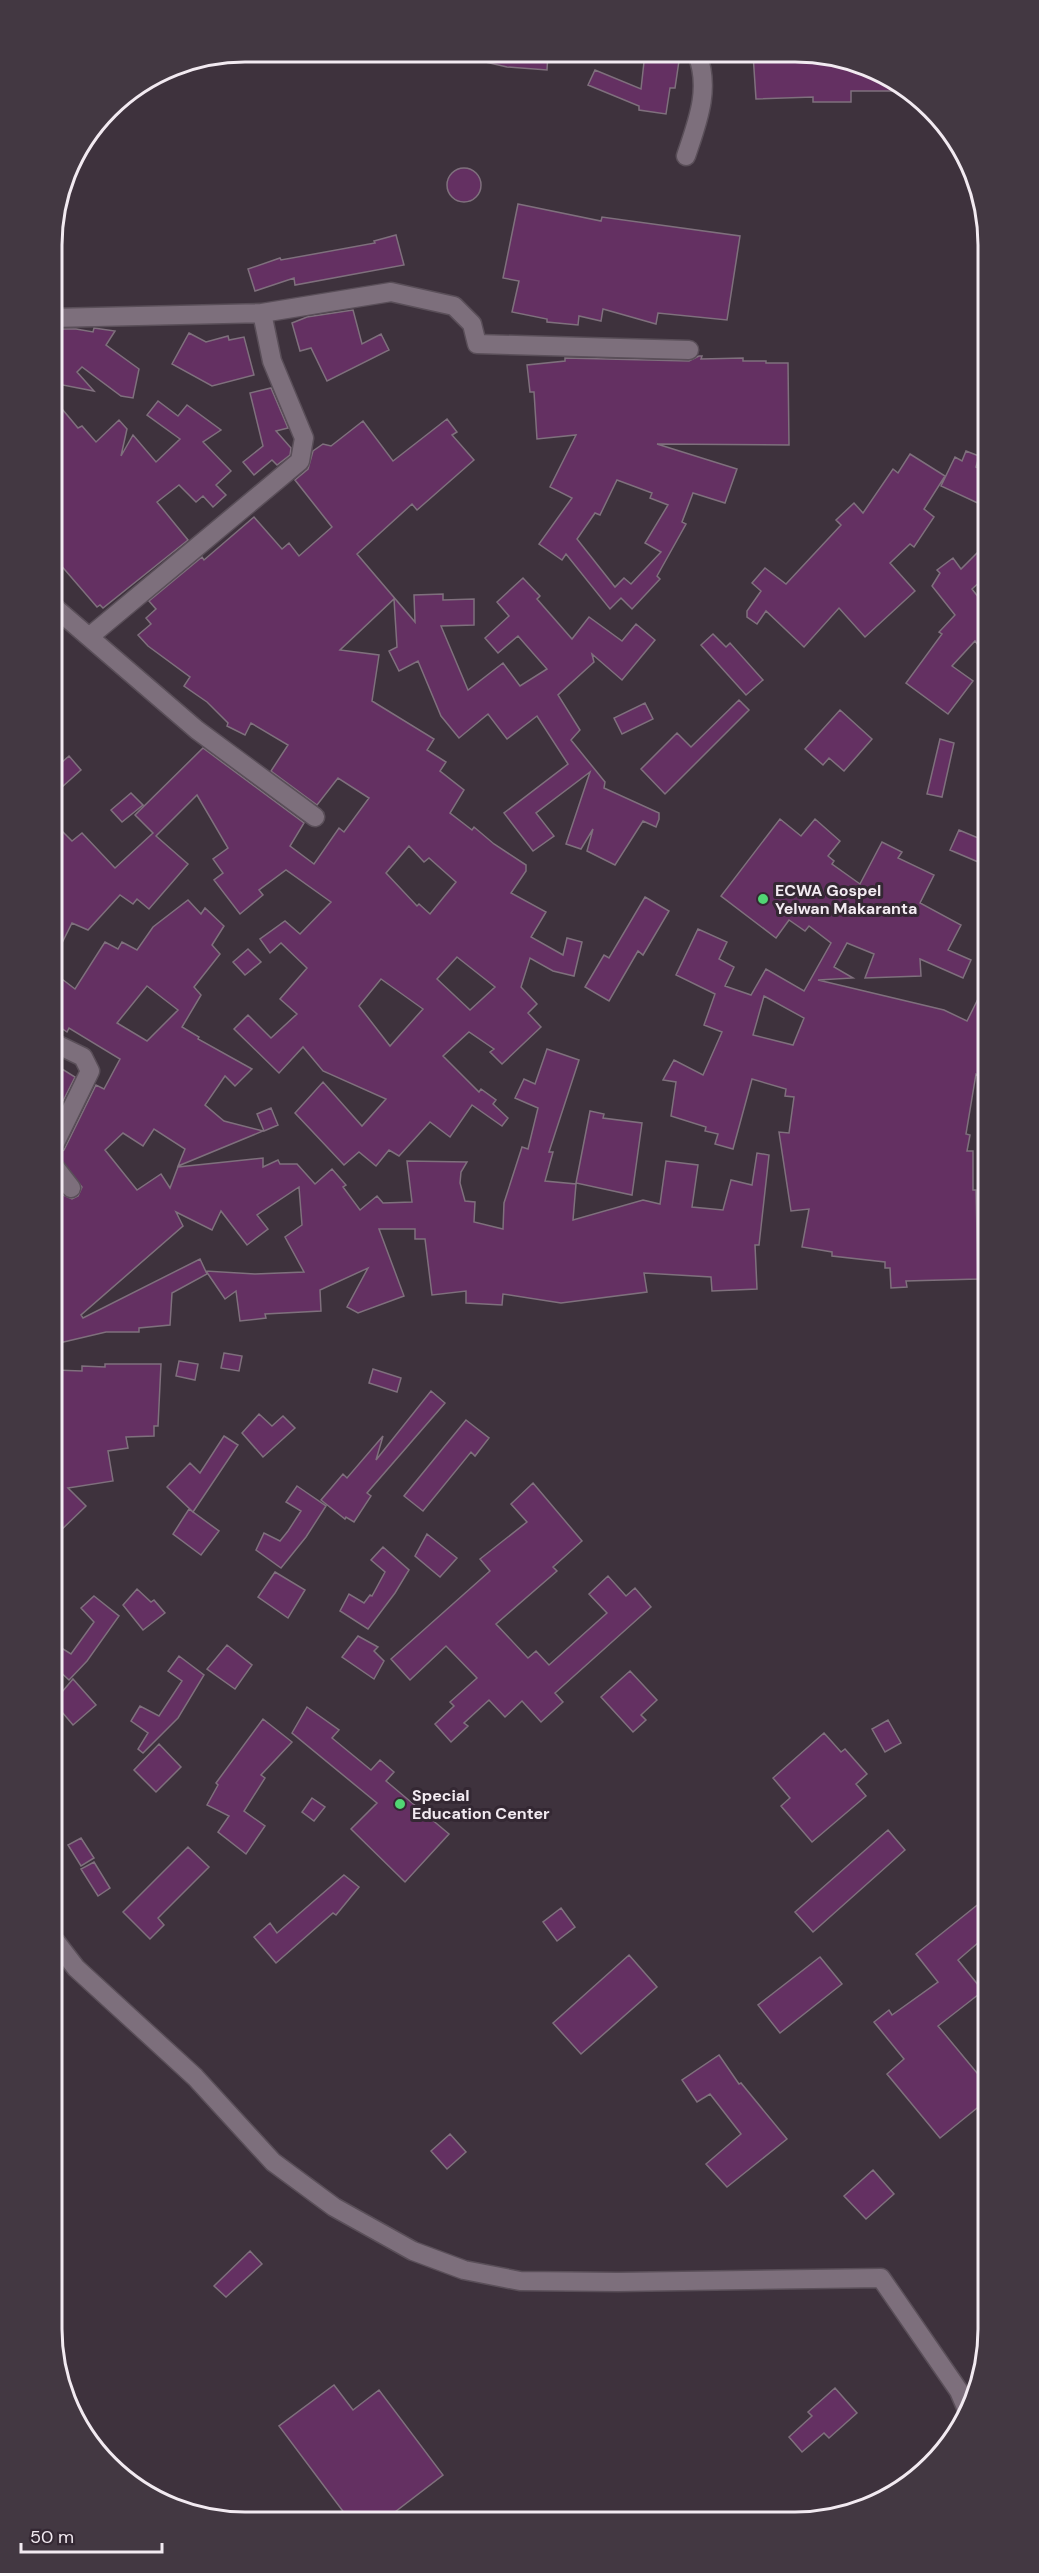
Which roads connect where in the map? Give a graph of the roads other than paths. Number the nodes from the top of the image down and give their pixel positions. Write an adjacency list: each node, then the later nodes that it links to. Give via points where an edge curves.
1 (700, 62): 2 (street, via 703,106)
2 (686, 156)
3 (262, 313): 4 (street); 5 (street, via 391,292 454,306 472,324 477,344); 7 (street, via 272,361 304,438 300,461)
4 (62, 318)
5 (689, 350)
6 (62, 614): 7 (street)
7 (89, 638): 8 (street, via 197,730)
8 (315, 817)
9 (62, 1047): 10 (street, via 83,1057 90,1071)
10 (62, 1129)
11 (62, 1176): 12 (street)
12 (71, 1188)
13 (61, 1949): 14 (street, via 76,1968 195,2078 273,2162 334,2207 414,2251 464,2270 520,2281 881,2278)
14 (963, 2400)

